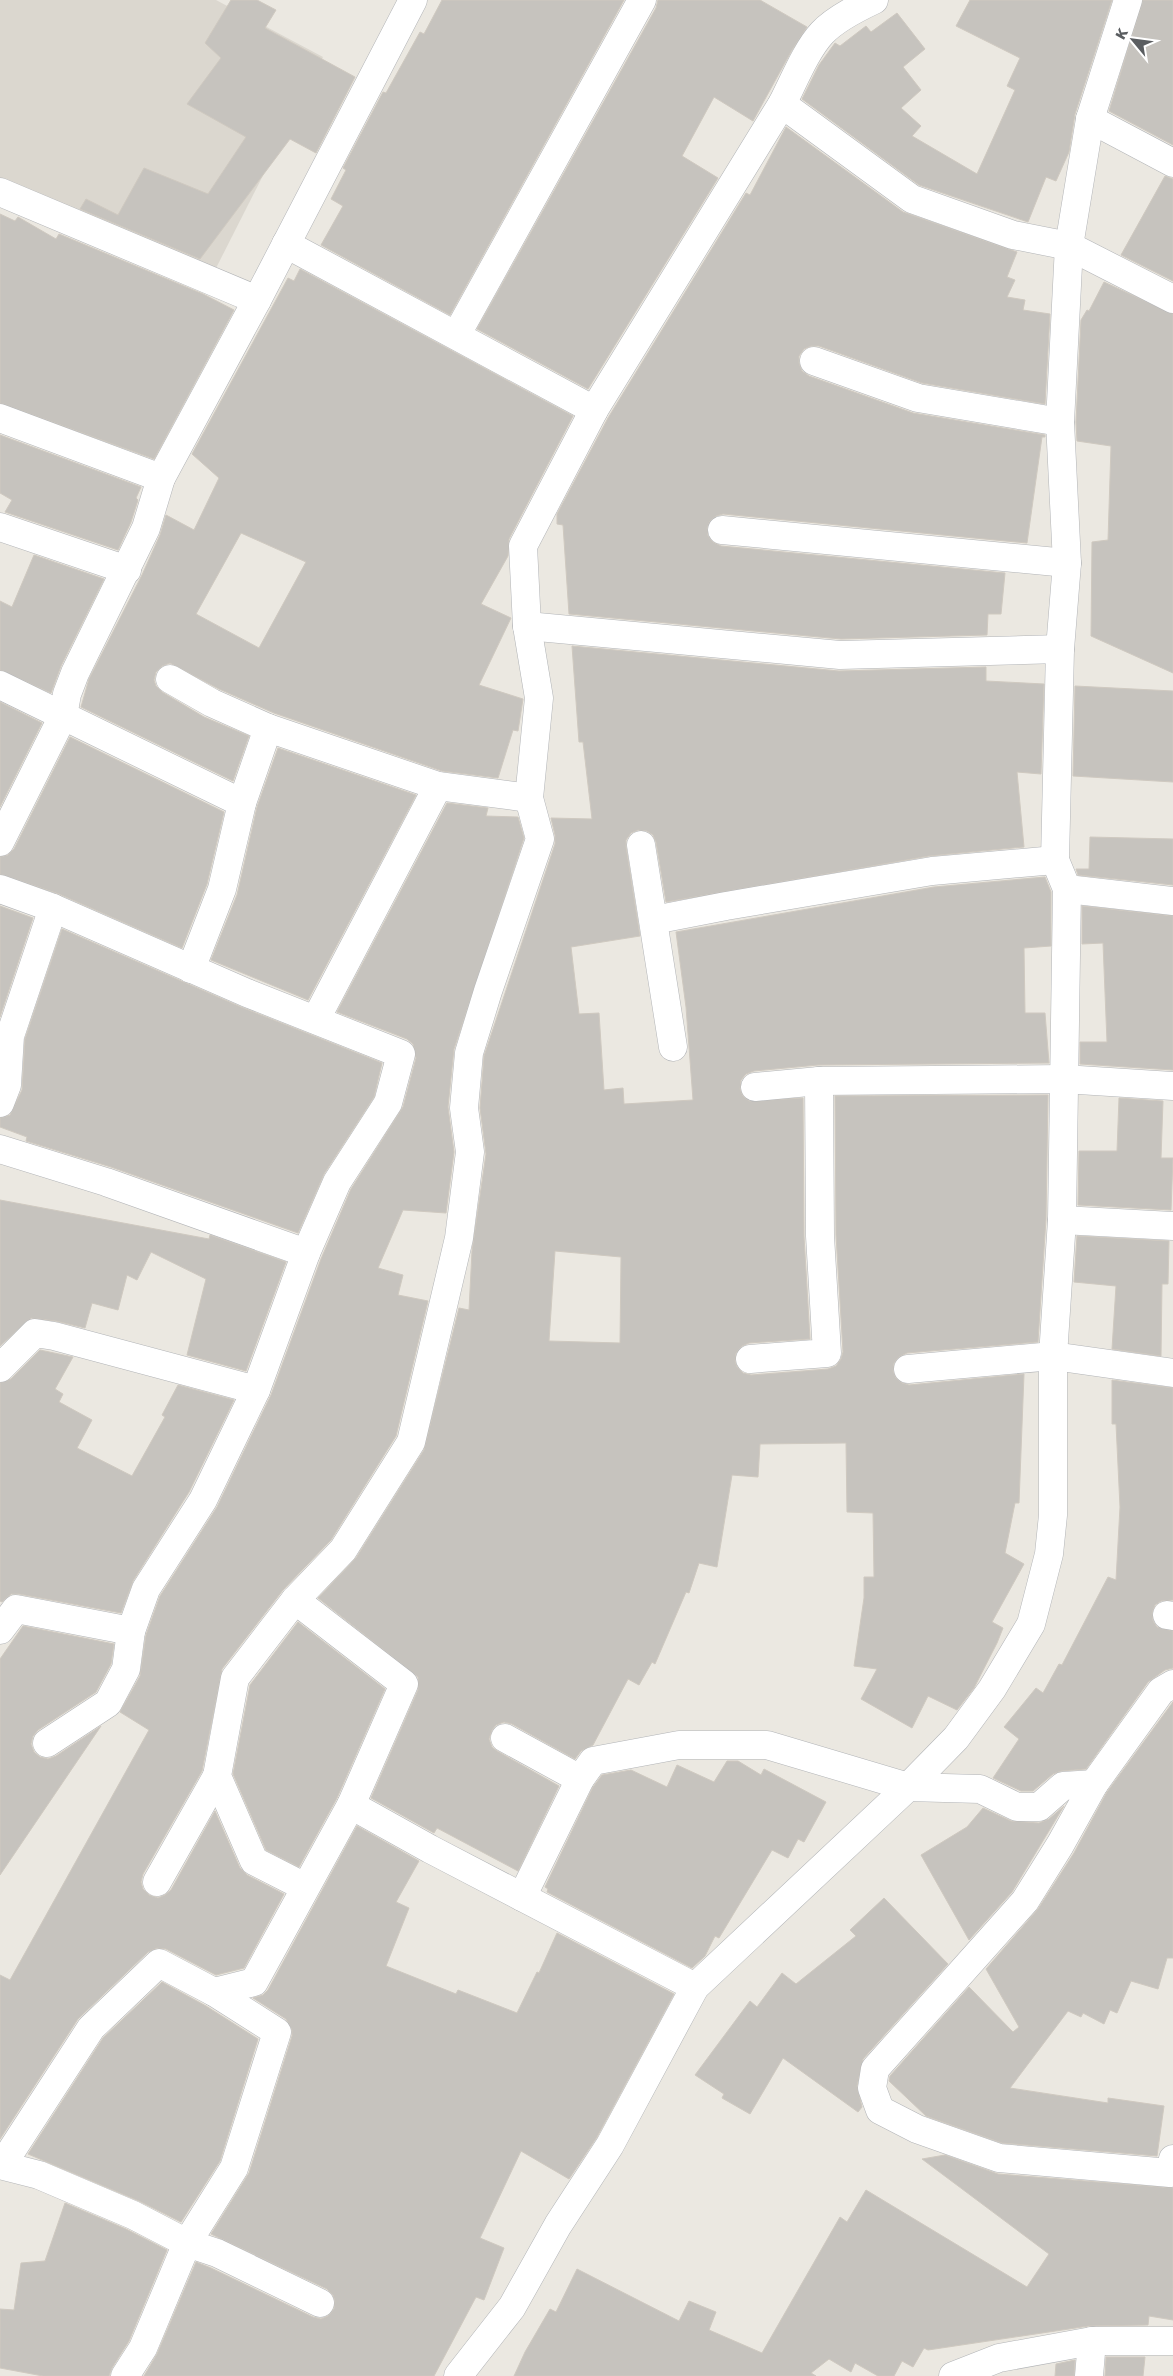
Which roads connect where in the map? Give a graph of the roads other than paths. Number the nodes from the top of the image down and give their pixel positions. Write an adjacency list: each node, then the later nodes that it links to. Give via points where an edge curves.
1 (413, 0): 9 (street)
2 (642, 0): 13 (street)
3 (874, 0): 5 (street, via 822,33)
4 (1128, 0): 6 (street)
5 (782, 104): 10 (street, via 912,199 1013,235); 15 (street)
6 (1090, 119): 7 (street); 10 (street)
7 (1173, 163)
8 (1, 196): 11 (street)
9 (286, 244): 11 (street); 13 (street)
10 (1070, 246): 12 (street); 17 (street)
11 (257, 300): 18 (street)
12 (1173, 300)
13 (456, 334): 15 (street)
14 (814, 361): 17 (street, via 918,398)
15 (594, 410): 23 (street, via 523,546)
16 (0, 418): 18 (street)
17 (1060, 422): 21 (street)
18 (161, 478): 22 (street, via 146,528)
19 (0, 527): 22 (street)
20 (722, 530): 21 (street)
21 (1067, 562): 24 (street)
22 (127, 570): 27 (street, via 75,673)
23 (527, 626): 24 (street, via 840,655); 30 (street, via 539,698)
24 (1060, 649): 34 (street)
25 (170, 679): 28 (street, via 212,703)
26 (0, 685): 27 (street)
27 (63, 716): 31 (street); 32 (street)
28 (268, 728): 29 (street); 31 (street)
29 (438, 786): 30 (street); 41 (street)
30 (529, 798): 58 (street, via 540,840 469,1053 464,1108 470,1152 459,1238 411,1442 343,1550)
31 (242, 803): 40 (street, via 222,889)
32 (0, 842)
33 (641, 845): 39 (street)
34 (1055, 860): 36 (street); 39 (street, via 932,871)
35 (0, 889): 38 (street)
36 (1067, 889): 37 (street); 43 (street)
37 (1173, 901)
38 (53, 908): 40 (street); 47 (street, via 10,1036 7,1085)
39 (654, 920): 42 (street)
40 (191, 968): 41 (street)
41 (316, 1019): 51 (street, via 401,1054 388,1103 337,1182)
42 (673, 1048)
43 (1064, 1079): 44 (street); 45 (street); 49 (street)
44 (819, 1080): 46 (street); 53 (street, via 820,1236 827,1354)
45 (1173, 1086)
46 (755, 1087)
47 (0, 1103)
48 (0, 1149): 51 (street, via 106,1182)
49 (1062, 1220): 50 (street); 52 (street)
50 (1173, 1226)
51 (306, 1254): 57 (street)
52 (1053, 1356): 55 (street); 56 (street); 67 (street, via 1053,1515 1049,1554 1031,1624 992,1689 956,1738)
53 (750, 1359)
54 (0, 1368): 57 (street, via 35,1333)
55 (908, 1370)
56 (1173, 1372)
57 (256, 1390): 60 (street, via 203,1500 146,1589)
58 (296, 1600): 64 (street, via 235,1678); 68 (street, via 404,1684)
59 (0, 1630): 60 (street, via 16,1609)
60 (132, 1631): 63 (street, via 126,1669 108,1703)
61 (1173, 1684): 66 (street, via 1161,1691)
62 (505, 1738): 65 (street)
63 (47, 1743)
64 (217, 1776): 69 (street); 70 (street, via 254,1861)
65 (580, 1779): 67 (street, via 593,1761 679,1745 767,1745); 71 (street)
66 (1094, 1784): 67 (street, via 1063,1786 1039,1807 1016,1807 980,1789); 74 (street, via 1026,1901 875,2069 872,2088 880,2110 917,2128 998,2158 1170,2173)
67 (908, 1787): 72 (street)
68 (351, 1805): 70 (street); 71 (street)
69 (157, 1882)
70 (305, 1887): 73 (street, via 254,1982)
71 (522, 1897): 72 (street)
72 (695, 1987): 81 (street, via 610,2144 558,2225 512,2307)
73 (214, 1992): 75 (street, via 159,1963 91,2028); 76 (street, via 277,2032 234,2168)
74 (1173, 2160)
75 (1, 2165): 76 (street, via 39,2175)
76 (187, 2243): 77 (street, via 217,2253); 80 (street, via 143,2348)
77 (320, 2303)
78 (1092, 2341): 79 (street); 82 (street, via 999,2358); 83 (street)
79 (1173, 2341)
80 (124, 2376)
81 (458, 2376)
82 (953, 2376)
83 (1089, 2376)

